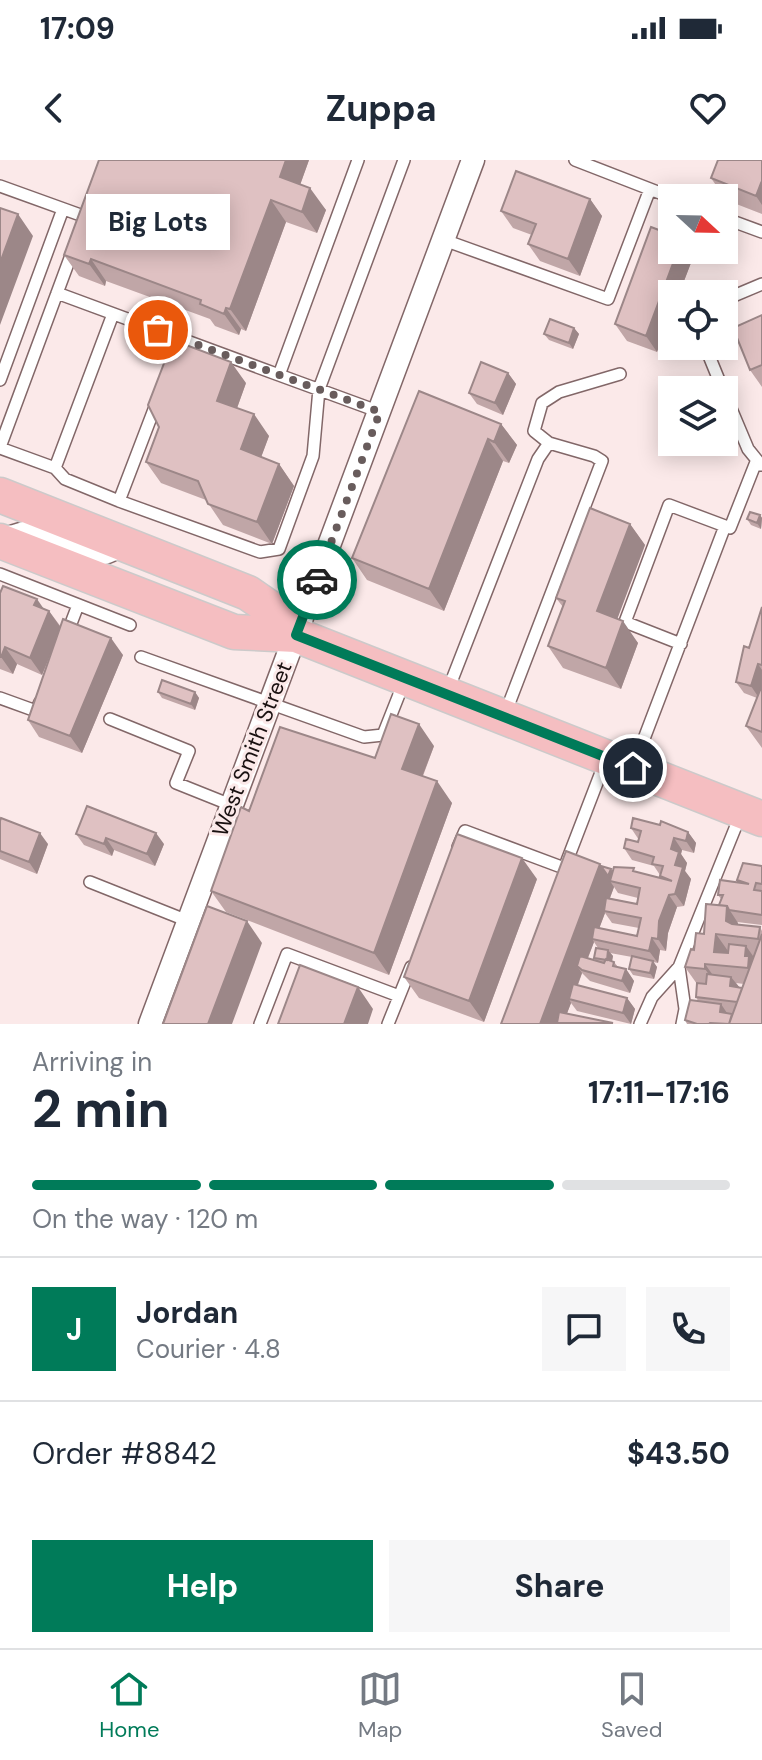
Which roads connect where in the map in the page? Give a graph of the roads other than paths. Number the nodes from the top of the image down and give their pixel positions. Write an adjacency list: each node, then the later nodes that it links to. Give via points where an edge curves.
1 (358, 160): 23 (lane)
2 (404, 160): 26 (lane)
3 (473, 160): 14 (street, West Smith Street)
4 (575, 160): 6 (lane)
5 (0, 186): 9 (lane)
6 (650, 189): 7 (lane); 14 (lane, via 608,299)
7 (658, 192)
8 (91, 205): 10 (lane)
9 (63, 209): 10 (lane); 24 (lane)
10 (86, 217): 12 (lane)
11 (738, 223): 13 (lane)
12 (81, 230)
13 (762, 232)
14 (444, 240): 27 (street, West Smith Street)
15 (76, 243): 17 (lane)
16 (761, 284): 18 (lane)
17 (57, 293): 19 (lane); 28 (lane)
18 (738, 294)
19 (113, 314): 20 (lane); 33 (lane)
20 (180, 339): 21 (lane); 23 (lane)
21 (175, 353)
22 (620, 374): 30 (lane, via 559,392 542,403 534,431)
23 (279, 375): 26 (lane)
24 (0, 380)
25 (164, 383): 35 (lane)
26 (319, 389): 27 (lane); 35 (lane, via 313,456 279,549 260,552)
27 (380, 412): 42 (street, West Smith Street)
28 (4, 420): 31 (lane)
29 (738, 420): 32 (lane)
30 (549, 443): 48 (lane, via 538,459); 51 (lane, via 602,461)
31 (0, 448): 33 (lane)
32 (759, 463): 36 (lane, via 730,528)
33 (55, 468): 35 (lane, via 65,479)
34 (0, 495): 38 (main road)
35 (119, 501)
36 (725, 526): 43 (lane); 43 (lane, via 669,505 625,622)
37 (0, 541): 38 (street, via 41,533 99,556); 42 (main road, via 234,632)
38 (121, 542): 42 (main road, via 248,593)
39 (0, 574): 40 (lane)
40 (78, 605): 41 (lane); 44 (lane)
41 (130, 625)
42 (296, 635): 46 (main road); 50 (street, West Smith Street)
43 (681, 644): 53 (lane)
44 (62, 645)
45 (141, 657): 50 (lane)
46 (406, 678): 48 (main road); 50 (lane, via 383,735 364,737)
47 (47, 684): 49 (lane, via 36,711)
48 (446, 694): 51 (main road)
49 (0, 698)
50 (270, 702): 54 (street, West Smith Street)
51 (504, 717): 53 (main road)
52 (110, 719): 54 (lane, via 189,751 176,783)
53 (620, 763): 55 (main road); 57 (lane)
54 (231, 805): 60 (street, West Smith Street)
55 (752, 815): 62 (lane)
56 (454, 858): 57 (lane, via 465,831)
57 (564, 868): 59 (lane)
58 (90, 882): 60 (lane)
59 (559, 883)
60 (188, 921): 64 (street, West Smith Street)
61 (416, 955): 63 (lane)
62 (679, 967): 67 (lane, via 652,997); 68 (lane)
63 (399, 996): 65 (lane, via 287,954); 66 (lane)
64 (150, 1024)
65 (260, 1024)
66 (388, 1024)
67 (640, 1024)
68 (682, 1024)

